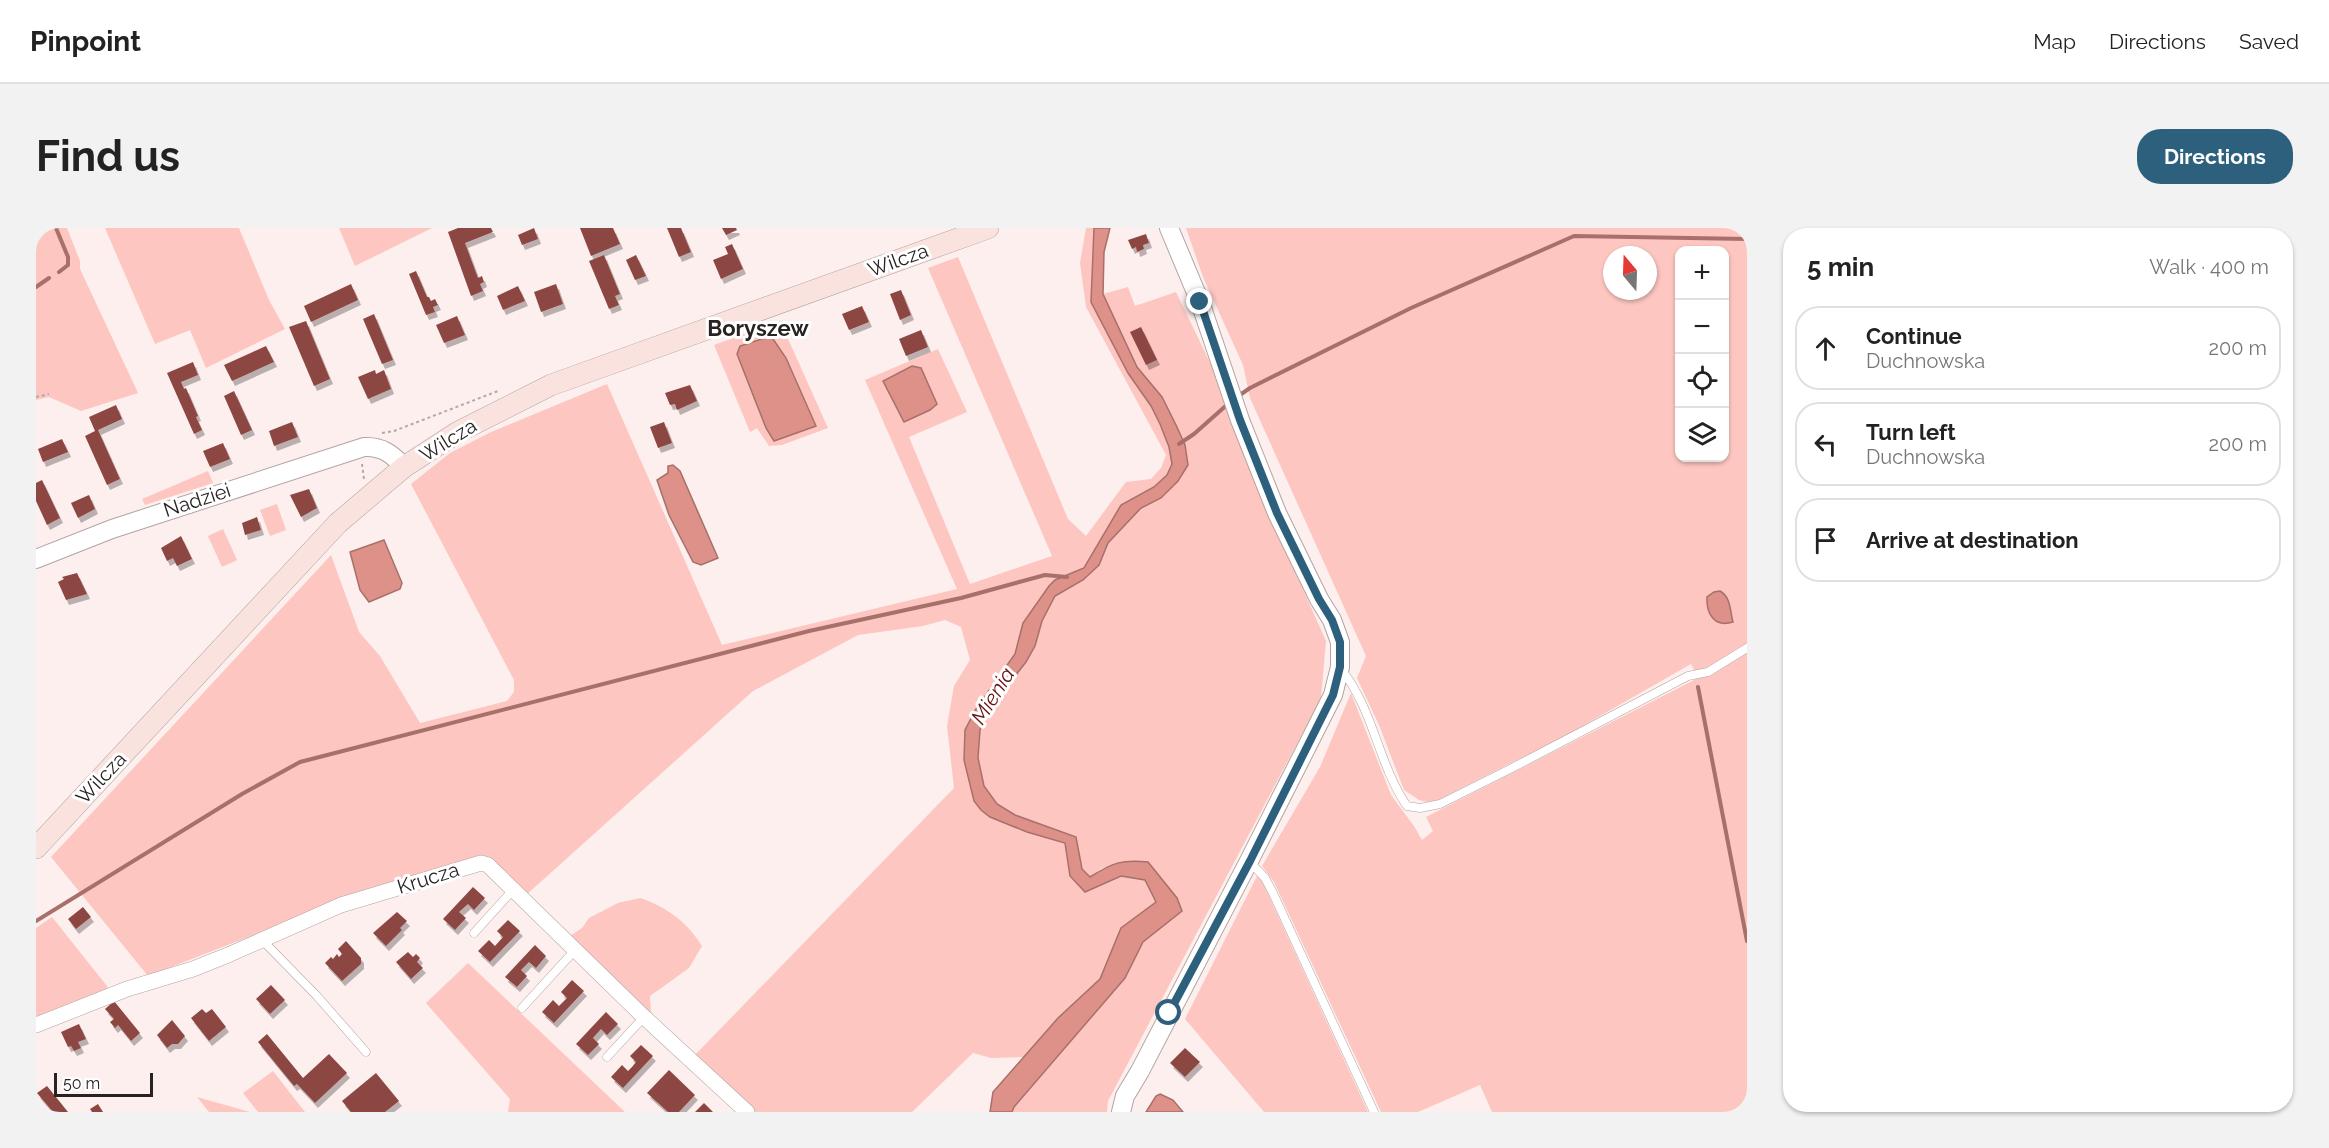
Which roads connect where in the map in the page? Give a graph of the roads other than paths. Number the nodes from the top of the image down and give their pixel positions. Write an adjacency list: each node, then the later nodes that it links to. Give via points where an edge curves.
1 (988, 228): 3 (main road, Wilcza, via 551,385 458,432)
2 (1169, 228): 6 (street, via 1277,513 1332,620 1340,642)
3 (404, 467): 4 (street, Nadziei, via 375,446 359,448 112,529); 7 (main road, Wilcza, via 338,523)
4 (36, 559)
5 (1747, 648): 6 (lane, via 1707,672 1688,676 1440,804 1420,808 1407,806 1397,792 1374,729)
6 (1340, 667): 8 (street, via 1333,695)
7 (36, 848)
8 (1250, 861): 19 (street, via 1125,1096); 20 (lane, via 1272,891)
9 (512, 891): 10 (lane); 11 (street, Krucza, via 488,866 476,864 341,904); 12 (street, Krucza)
10 (474, 933)
11 (262, 940): 15 (street, Krucza); 16 (lane)
12 (575, 950): 13 (lane); 14 (street, Krucza)
13 (522, 1008)
14 (644, 1017): 17 (lane); 18 (street, Krucza)
15 (36, 1026)
16 (366, 1052)
17 (607, 1057)
18 (747, 1112)
19 (1121, 1112)
20 (1374, 1112)

